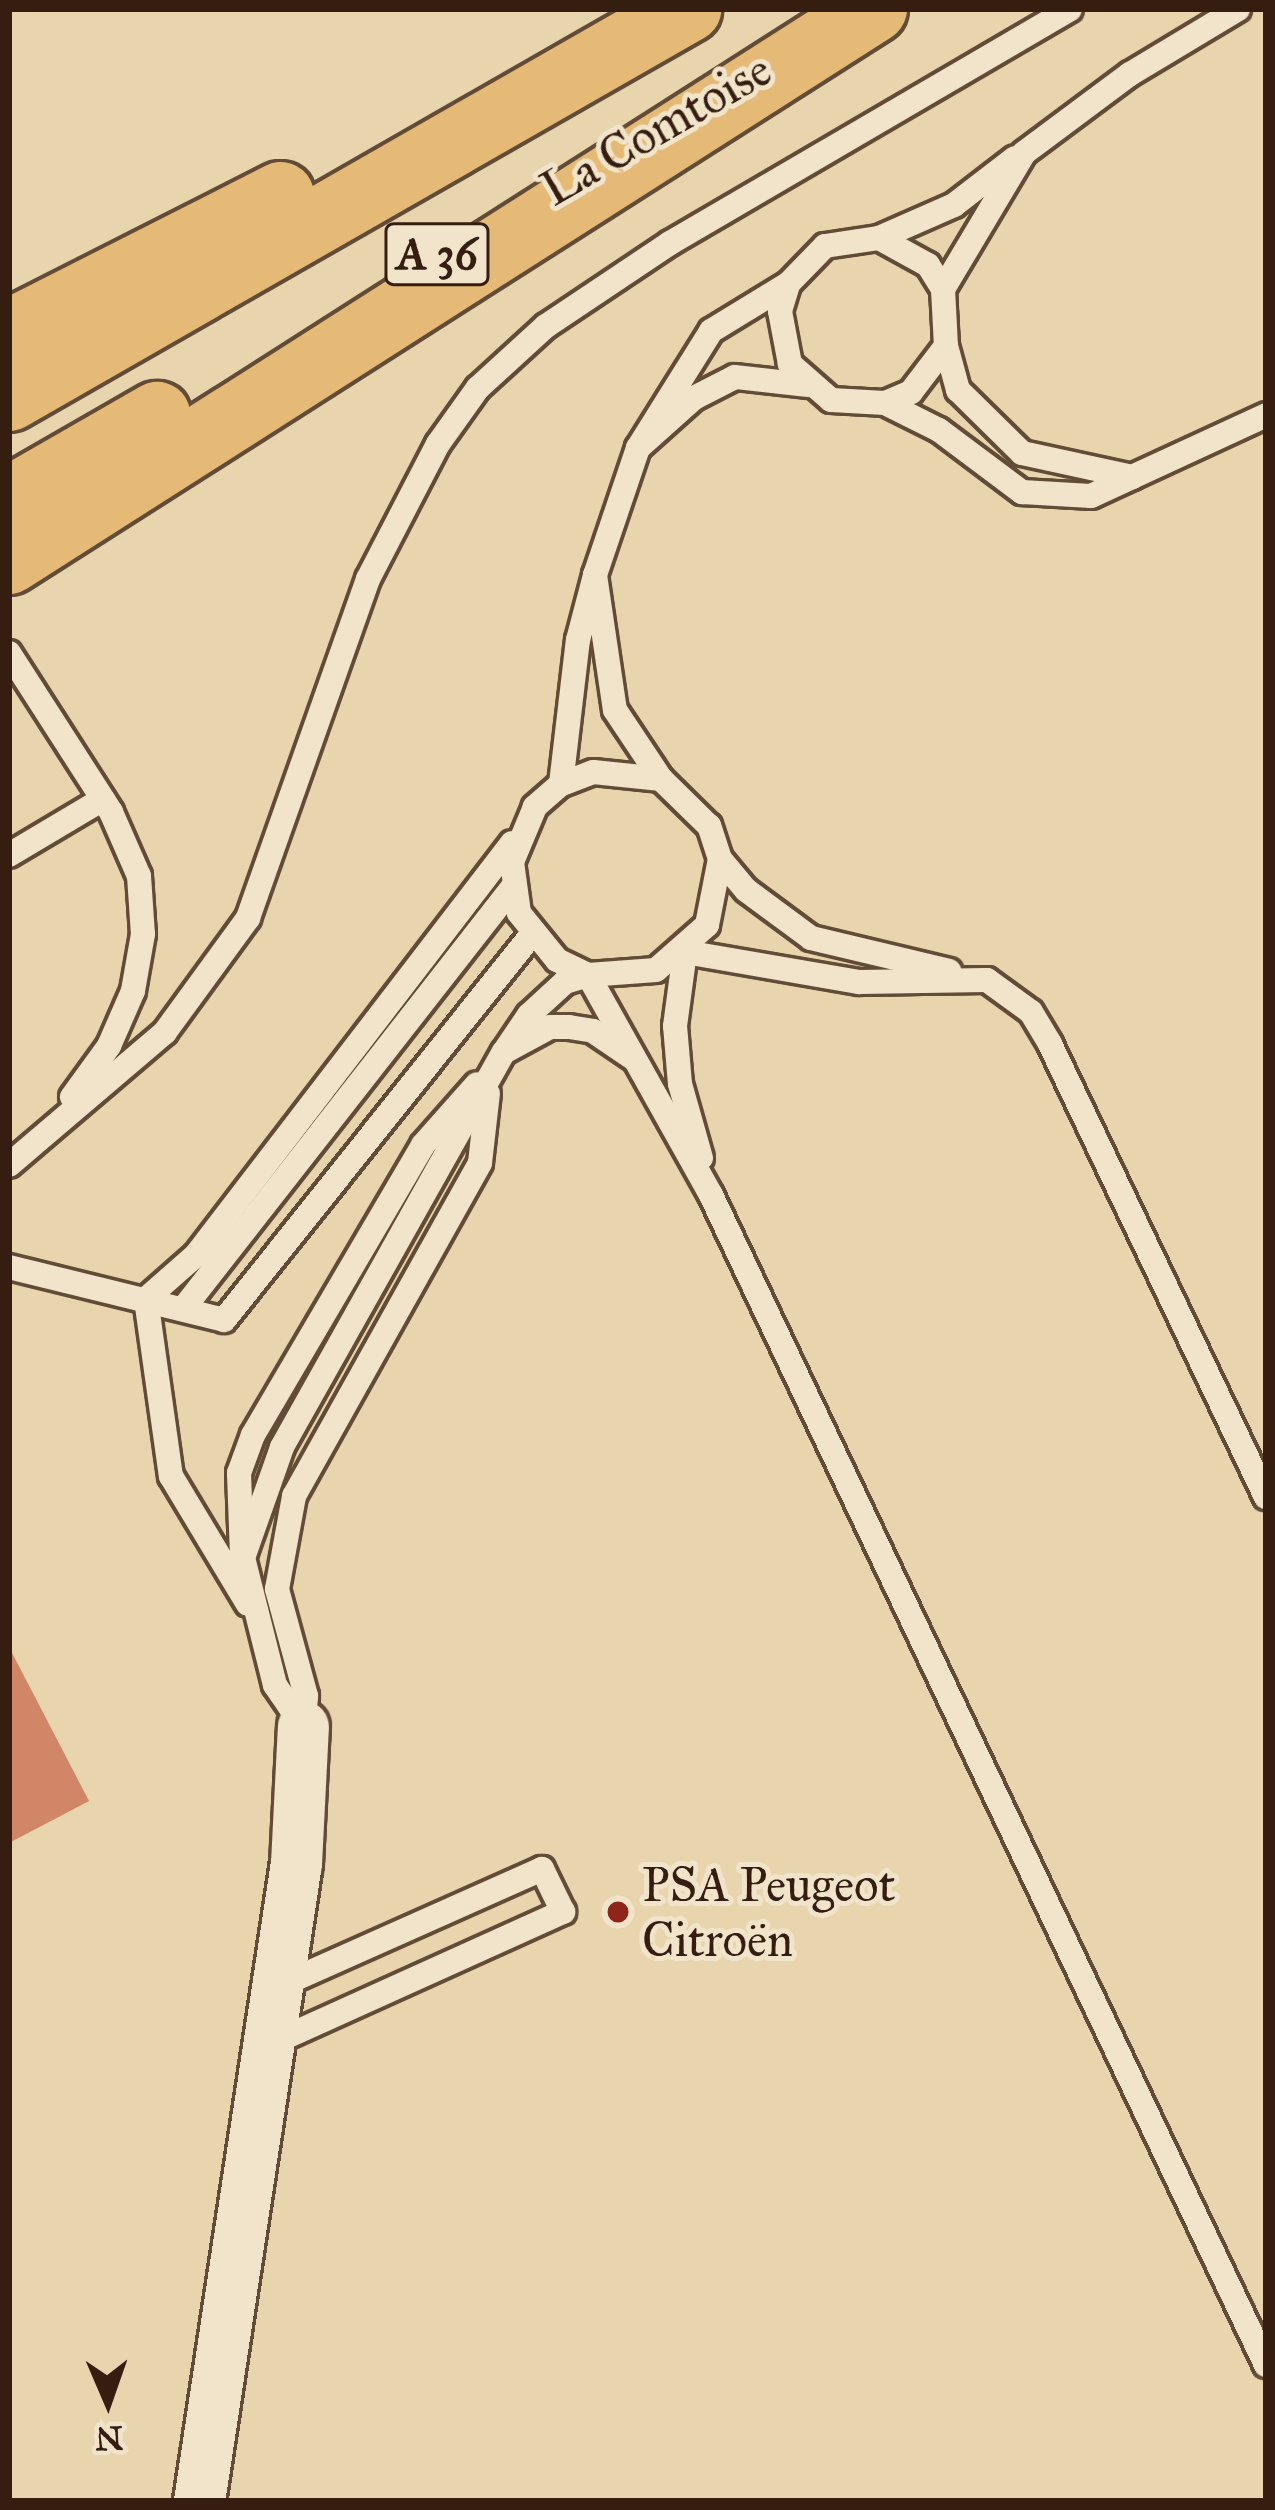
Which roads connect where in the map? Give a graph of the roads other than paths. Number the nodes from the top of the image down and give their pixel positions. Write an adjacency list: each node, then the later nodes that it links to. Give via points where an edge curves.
1 (675, 9): 11 (highway)
2 (688, 9): 14 (highway, La Comtoise / A 36)
3 (865, 9): 19 (highway, La Comtoise / A 36)
4 (874, 9): 20 (highway)
5 (1070, 9): 36 (lane, via 670,243 546,326 478,388 438,444 368,579 290,818 248,918 165,1032)
6 (1238, 9): 7 (lane, via 1113,85)
7 (1024, 153): 8 (lane, via 954,205); 10 (lane)
8 (879, 238): 9 (lane, via 825,246); 10 (lane, via 906,247)
9 (788, 284): 13 (lane, via 781,338); 17 (lane, via 710,331)
10 (943, 289): 12 (lane)
11 (9, 333)
12 (946, 346): 15 (lane, via 911,392); 18 (lane, via 958,390 1022,453 1079,471)
13 (808, 385): 15 (lane, via 831,400); 17 (lane, via 735,377 694,398)
14 (9, 398)
15 (885, 403): 18 (lane, via 939,430 1022,492 1091,496)
16 (1266, 416): 18 (lane)
17 (638, 448): 21 (lane)
18 (1140, 477)
19 (9, 500)
20 (9, 560)
21 (595, 574): 23 (lane, via 616,710); 24 (lane, via 578,640)
22 (9, 652): 25 (lane)
23 (661, 779): 24 (lane, via 627,770); 28 (lane, via 699,812)
24 (561, 784): 26 (lane)
25 (103, 799): 27 (lane); 36 (lane, via 140,875 143,934 133,991 109,1046)
26 (518, 837): 29 (lane); 40 (lane, via 196,1256)
27 (9, 855)
28 (719, 859): 31 (lane, via 719,893); 33 (lane, via 746,890 812,938)
29 (512, 888): 30 (lane); 41 (lane)
30 (532, 936): 32 (lane); 41 (lane, via 224,1320)
31 (685, 952): 32 (lane, via 639,974); 33 (lane, via 859,982); 38 (lane, via 675,1026 680,1084)
32 (588, 975): 34 (lane, via 566,982 529,1015); 35 (lane)
33 (987, 980): 42 (lane, via 1031,1012 1050,1044)
34 (498, 1060): 35 (lane, via 550,1027 593,1030); 43 (lane, via 282,1447 243,1558); 44 (lane, via 480,1163 294,1496 277,1589 306,1696)
35 (635, 1060): 38 (lane)
36 (50, 1128): 37 (lane)
37 (9, 1166)
38 (711, 1195): 47 (lane)
39 (9, 1267): 40 (lane)
40 (146, 1299): 41 (lane); 43 (lane, via 171,1476)
41 (183, 1309)
42 (1266, 1497)
43 (252, 1610): 44 (lane, via 275,1685)
44 (303, 1726): 45 (street, via 296,1863)
45 (276, 1988): 46 (street); 46 (lane, via 542,1869 563,1912)
46 (266, 2046): 48 (street)
47 (1266, 2365)
48 (199, 2501)

